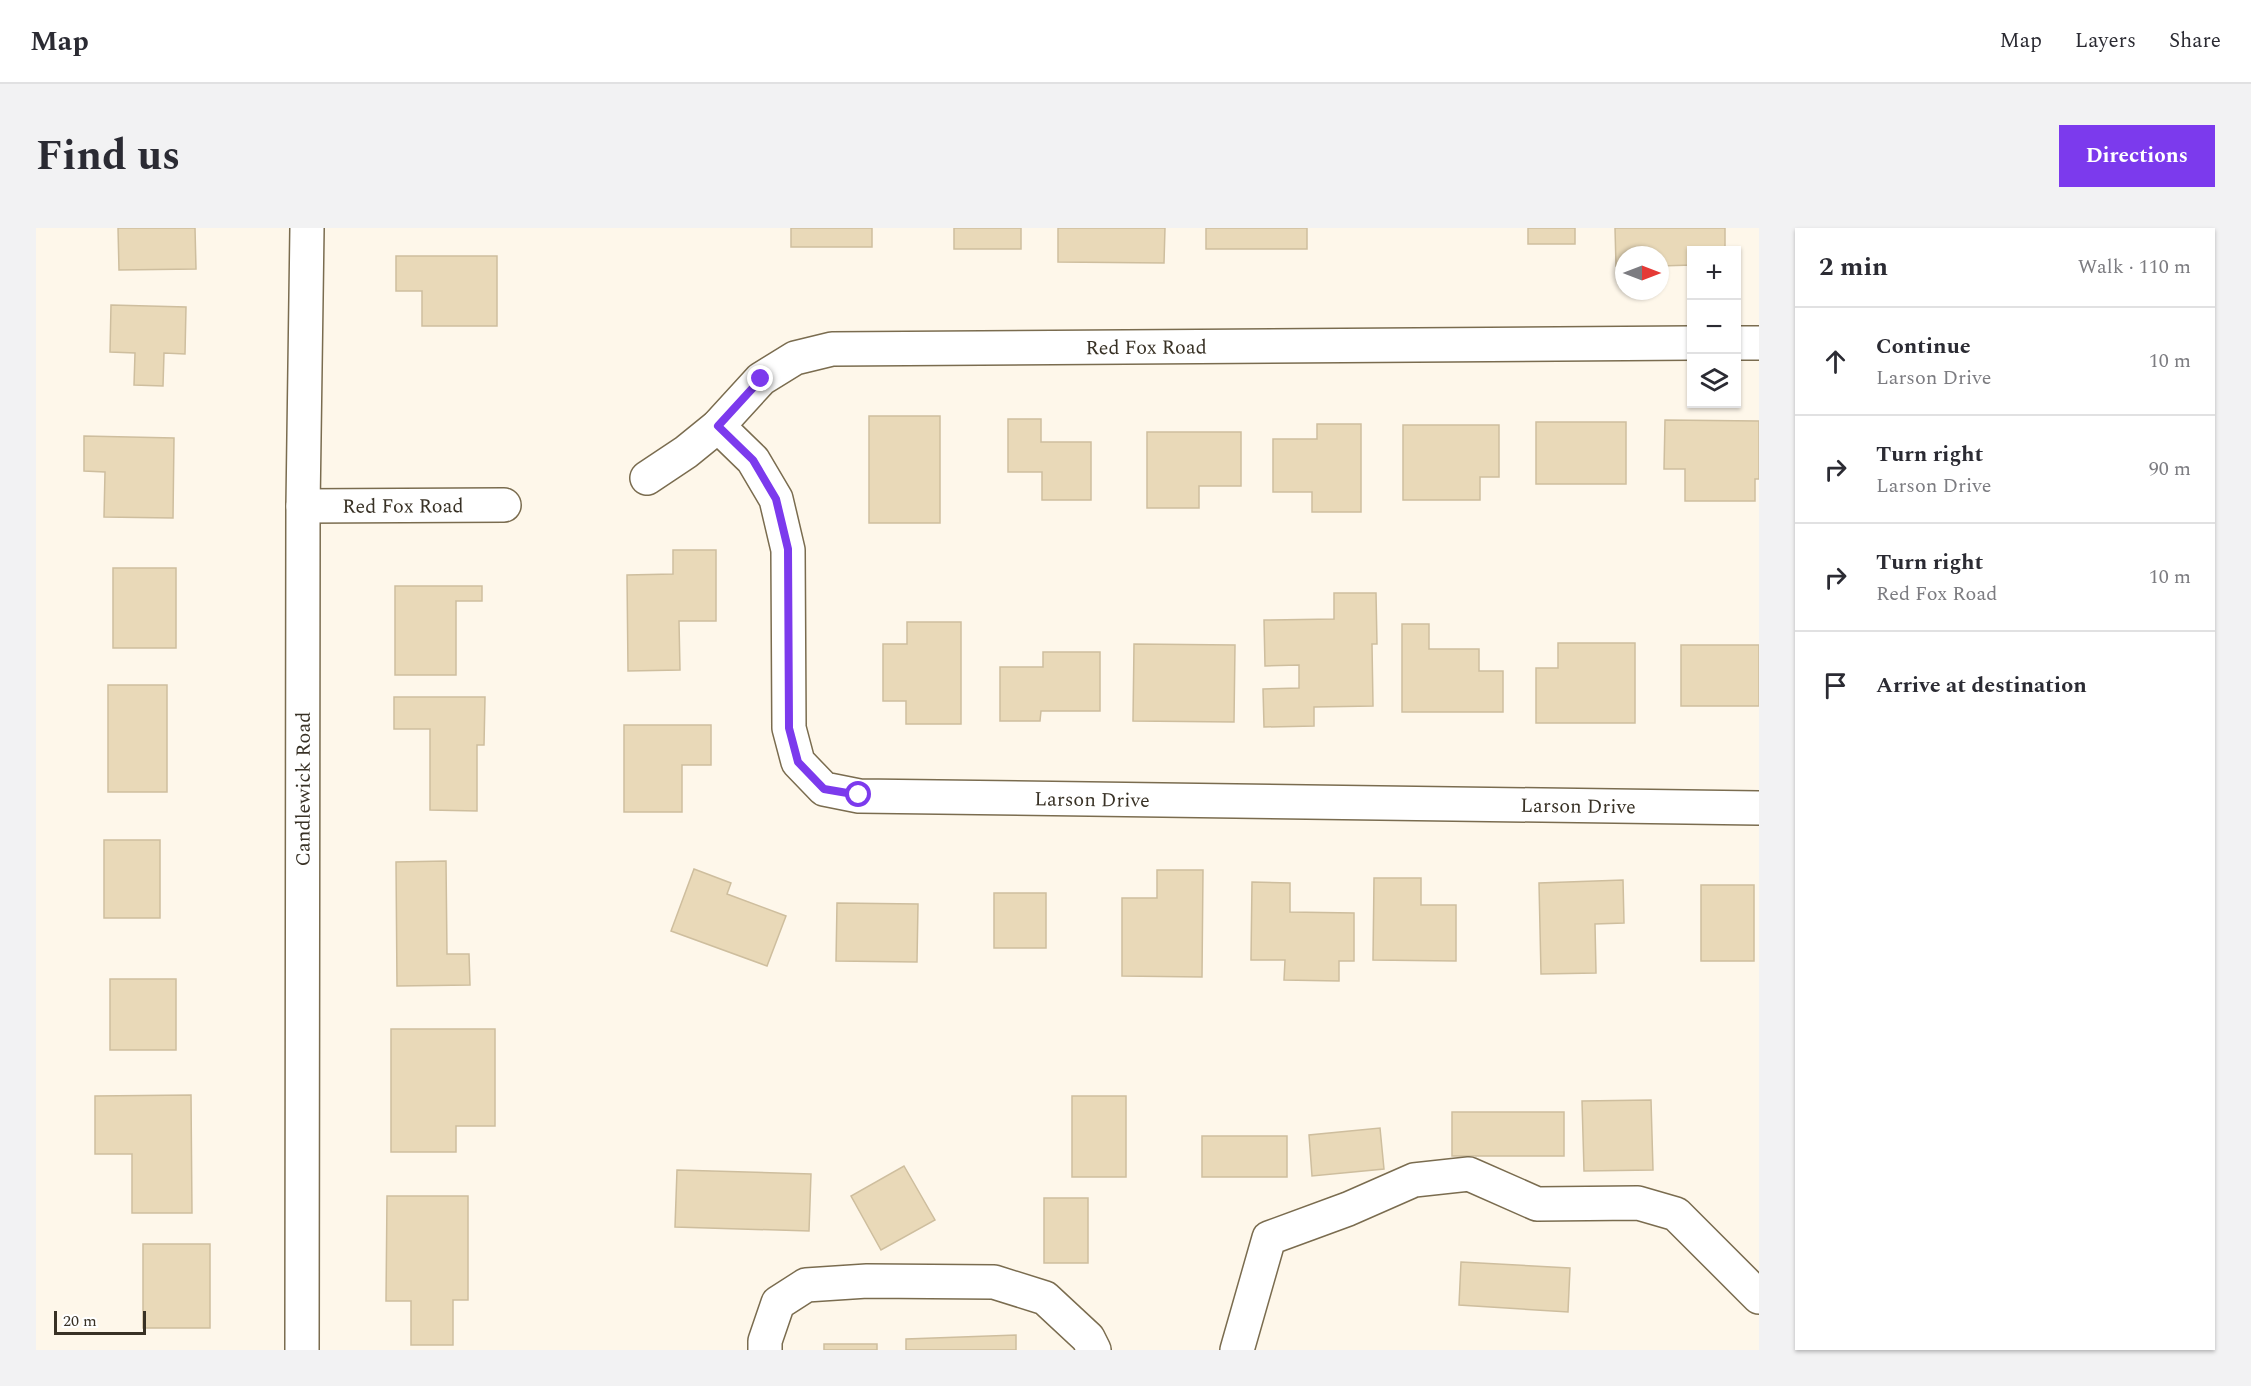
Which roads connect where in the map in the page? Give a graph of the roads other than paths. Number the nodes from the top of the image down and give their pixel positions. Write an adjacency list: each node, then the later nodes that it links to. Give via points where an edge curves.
1 (308, 228): 7 (street, Candlewick Road)
2 (1687, 343): 5 (street, Red Fox Road, via 832,349 795,358 761,379)
3 (1741, 343): 4 (street)
4 (1759, 343)
5 (718, 426): 6 (street, Red Fox Road); 9 (street, Larson Drive, via 753,460 776,499 788,549 789,728 798,762 824,789 859,795)
6 (647, 478)
7 (303, 506): 8 (street, Red Fox Road); 11 (street, Candlewick Road)
8 (504, 506)
9 (1759, 808)
10 (1759, 1297): 14 (street, via 1676,1214 1638,1203 1537,1204 1469,1174 1458,1175 1414,1180 1269,1238)
11 (302, 1350)
12 (765, 1350): 13 (street, via 778,1303 806,1285 867,1281 994,1282 1045,1298 1088,1338)
13 (1094, 1350)
14 (1237, 1350)

